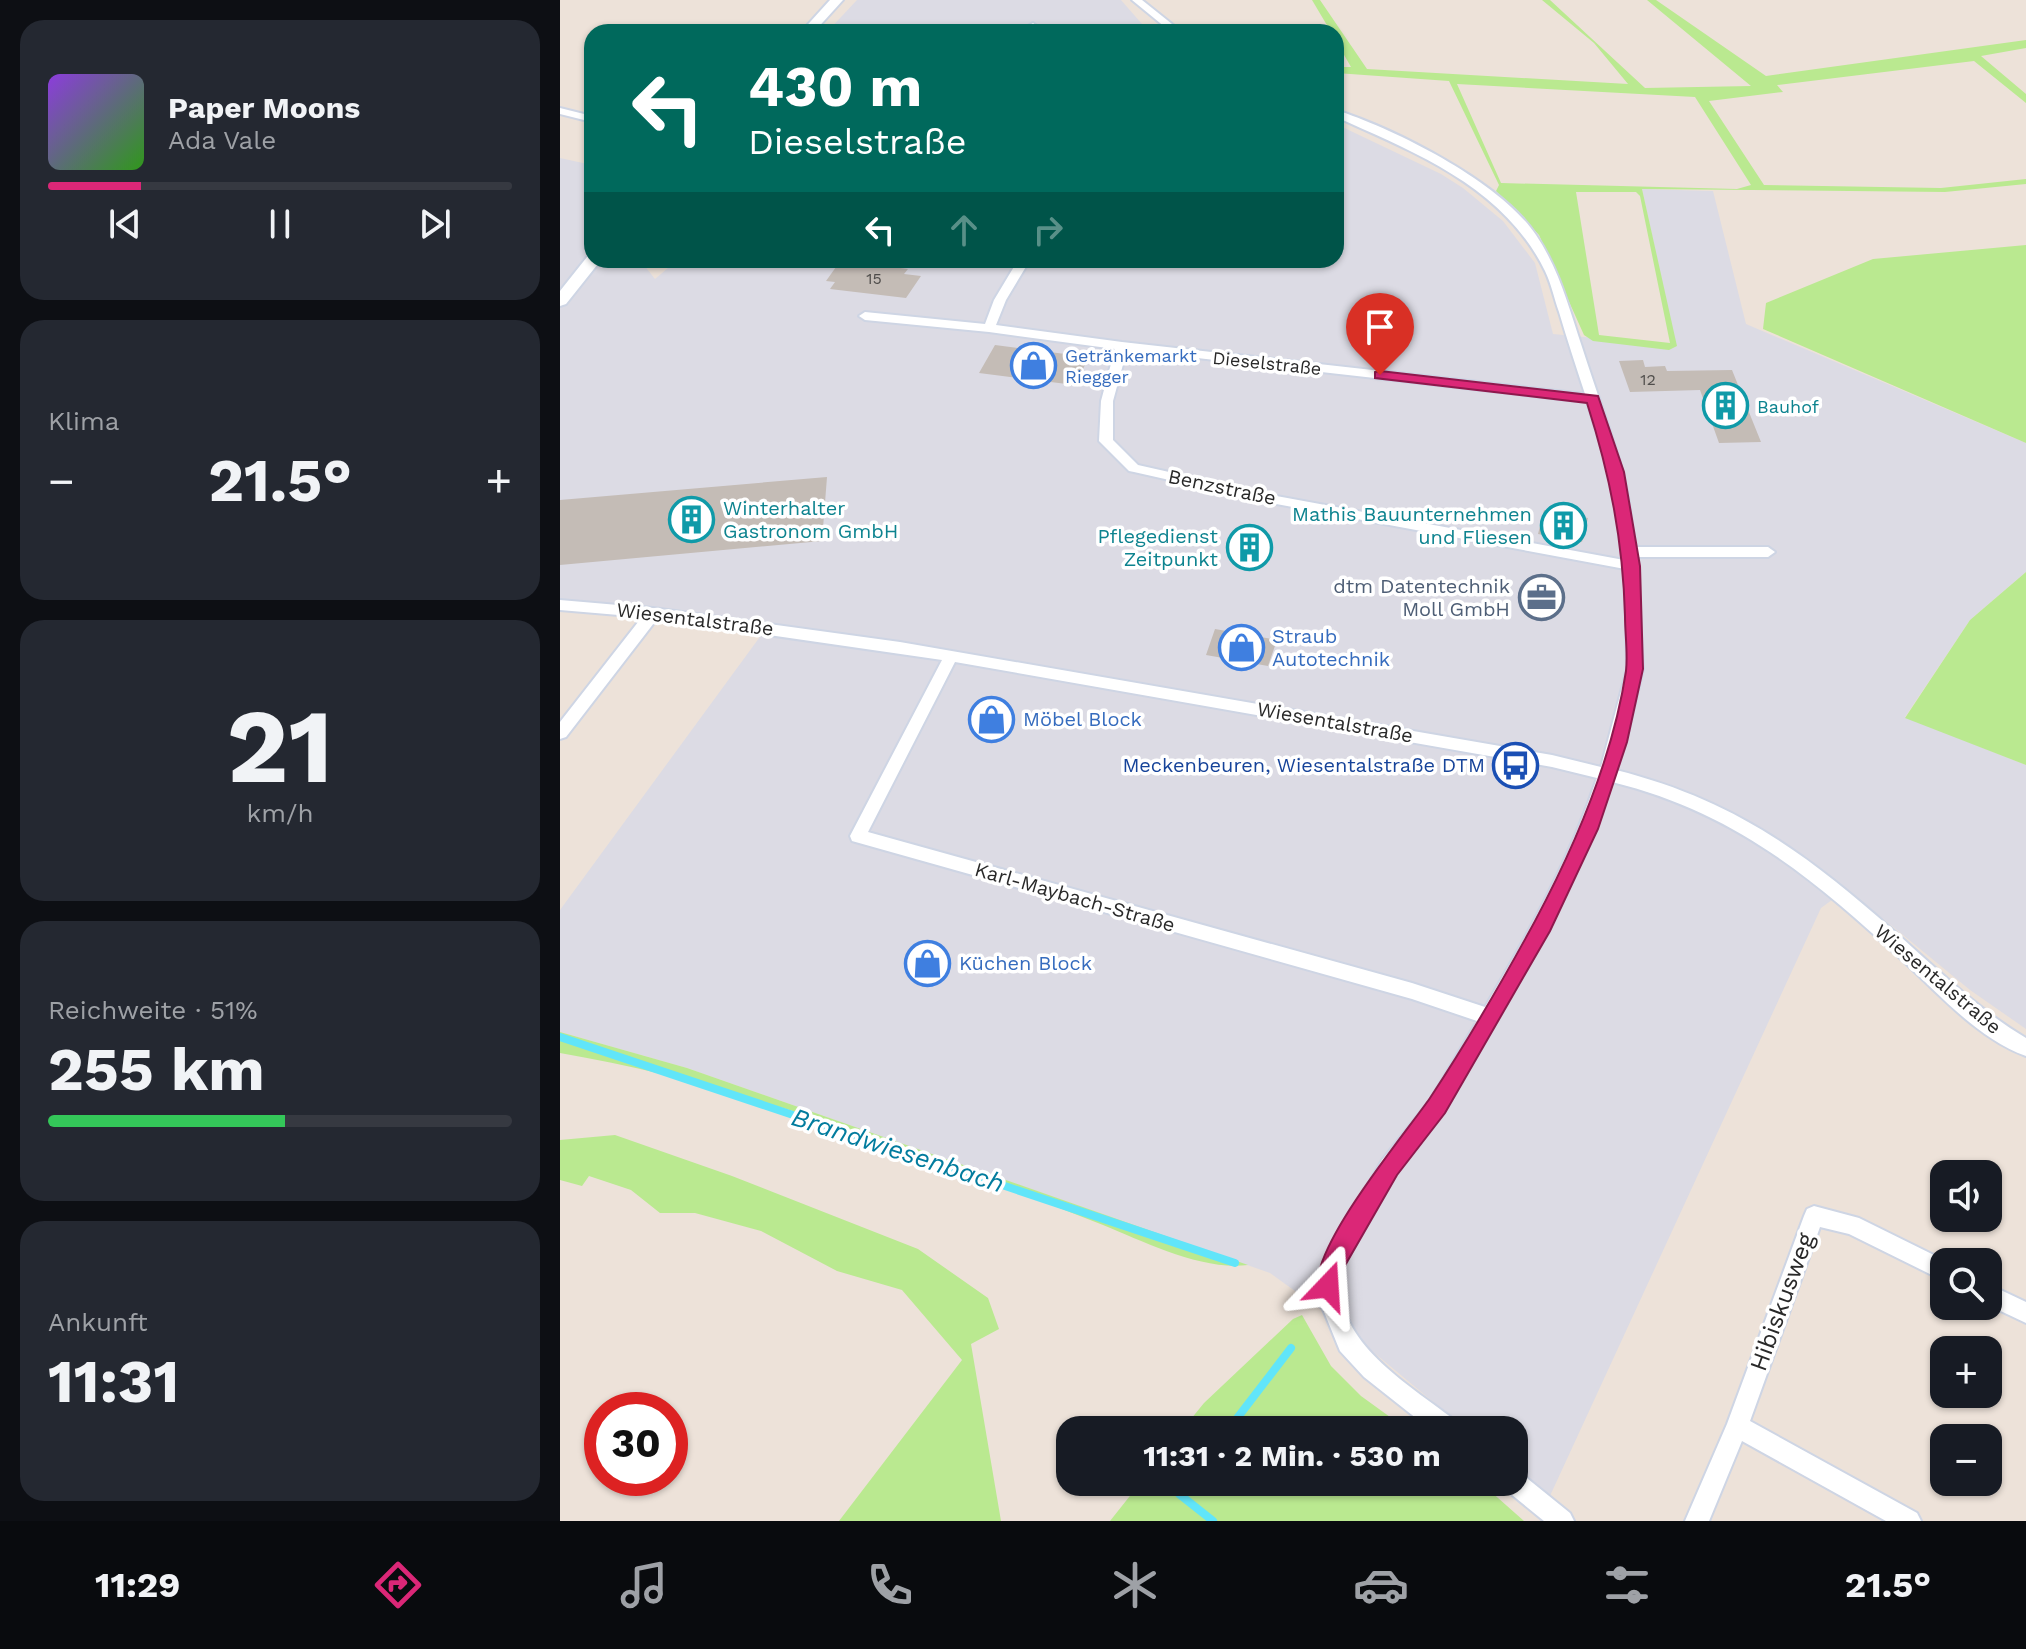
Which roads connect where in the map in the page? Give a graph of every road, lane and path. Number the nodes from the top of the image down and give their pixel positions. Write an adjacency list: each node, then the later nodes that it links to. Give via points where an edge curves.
1 (837, 0): 3 (main road)
2 (1136, 0): 4 (street)
3 (814, 24)
4 (1167, 24)
5 (560, 111): 6 (street)
6 (584, 117)
7 (1344, 117): 14 (street, via 1454,169 1500,203 1530,234 1552,273)
8 (587, 268): 10 (main road)
9 (1019, 268): 12 (street)
10 (560, 301)
11 (865, 316): 12 (street, Dieselstraße)
12 (989, 328): 13 (street, Dieselstraße)
13 (1122, 346): 14 (street, Dieselstraße); 16 (street, Benzstraße, via 1107,401 1106,441 1134,468 1271,499)
14 (1593, 399): 16 (street, via 1616,472)
15 (1768, 552): 16 (street)
16 (1631, 559): 21 (street, via 1635,669)
17 (560, 605): 18 (street, Wiesentalstraße)
18 (653, 613): 19 (street, Wiesentalstraße); 20 (street)
19 (951, 656): 21 (street, Wiesentalstraße); 22 (street, Karl-Maybach-Straße, via 858,836)
20 (560, 733)
21 (1607, 775): 22 (street, via 1543,925); 23 (street, Wiesentalstraße, via 1703,804 1769,839 1988,1025)
22 (1487, 1016): 27 (street, via 1437,1106 1389,1167 1332,1266 1328,1286 1348,1343)
23 (2026, 1048)
24 (1930, 1264): 28 (street, Hibiskusweg, via 1852,1225 1814,1216)
25 (2002, 1301): 26 (street)
26 (2026, 1313)
27 (1431, 1416)
28 (1737, 1426): 31 (street, Hibiskusweg); 32 (street)
29 (1528, 1493): 30 (street)
30 (1562, 1521)
31 (1697, 1521)
32 (1909, 1521)

